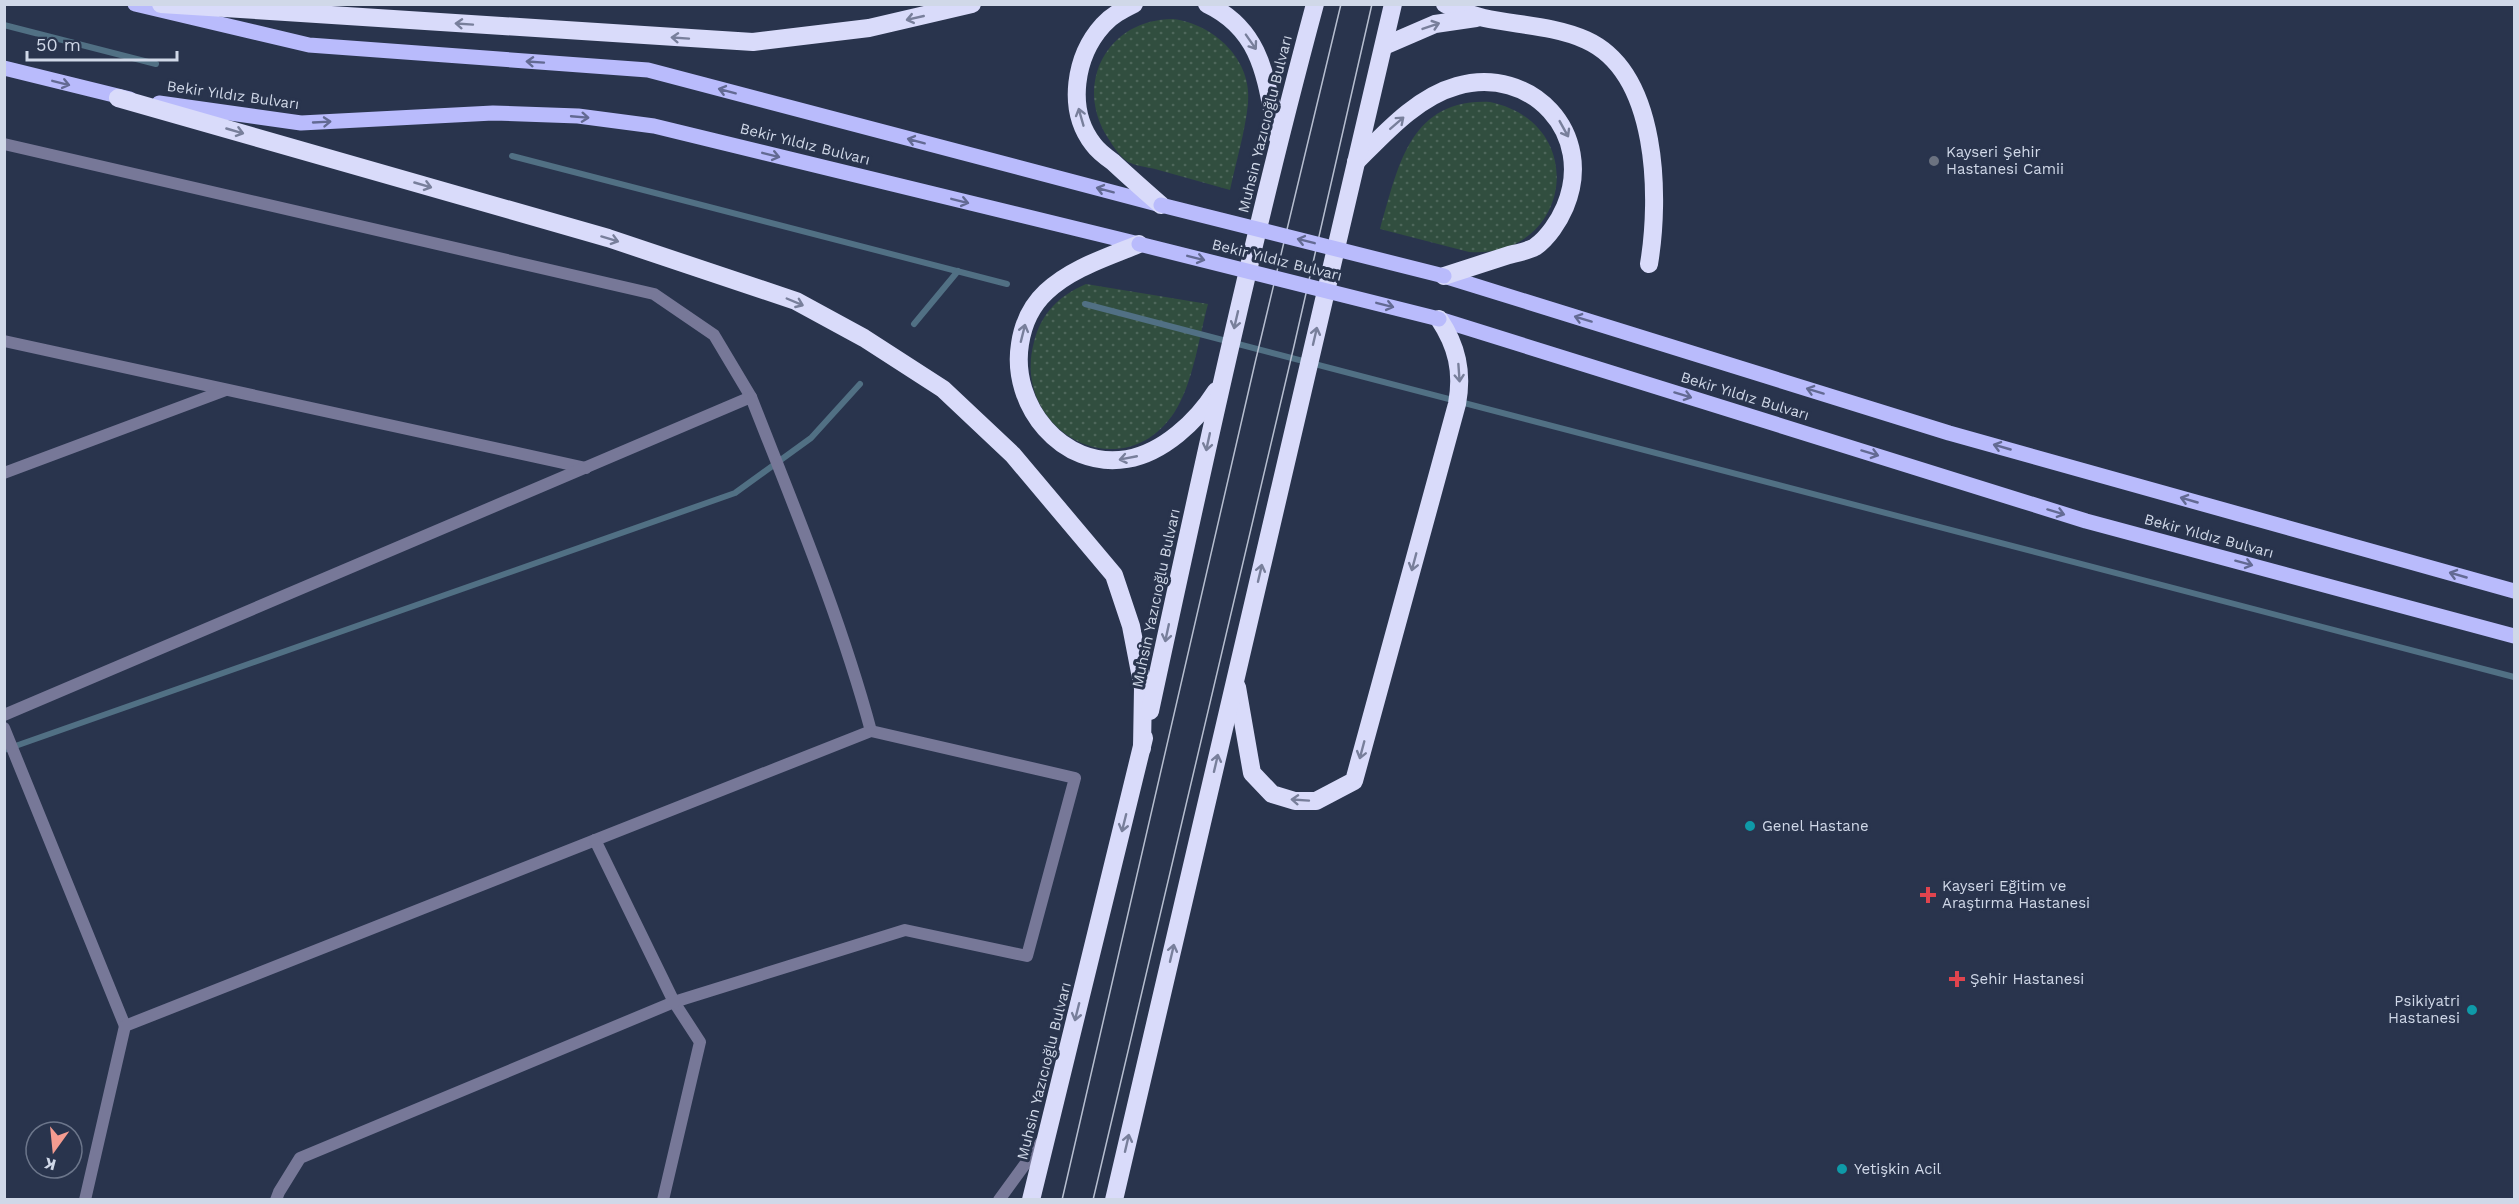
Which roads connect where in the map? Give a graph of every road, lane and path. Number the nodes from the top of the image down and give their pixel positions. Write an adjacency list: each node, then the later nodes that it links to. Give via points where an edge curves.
1 (135, 4): 16 (main road, Bekir Yıldız Bulvarı, one-way to 1, via 648,70 309,45)
2 (161, 4): 3 (highway, one-way to 2, via 869,28 753,42)
3 (972, 4)
4 (1134, 4): 16 (highway, one-way to 4, via 1093,145 1077,102 1081,66 1094,39 1112,17)
5 (1207, 4): 13 (highway, one-way to 13, via 1236,24 1257,51)
6 (1315, 4): 13 (highway, Muhsin Yazıcıoğlu Bulvarı)
7 (1393, 4): 10 (highway)
8 (1445, 4): 9 (highway)
9 (1481, 17): 10 (highway, one-way to 9, via 1435,24); 18 (highway, via 1581,38 1610,56 1626,76 1653,165 1655,215)
10 (1384, 45): 15 (highway)
11 (4, 68): 12 (main road, Bekir Yıldız Bulvarı, one-way to 12)
12 (118, 98): 17 (main road, Bekir Yıldız Bulvarı, one-way to 17, via 301,123 493,113 616,120); 33 (highway, one-way to 33, via 608,238 796,301 864,338 943,389 1013,455 1114,575 1131,626 1143,688)
13 (1278, 141): 22 (highway, Muhsin Yazıcıoğlu Bulvarı, one-way to 22, bridge)
14 (4, 144): 24 (street, via 654,294 714,335)
15 (1354, 163): 19 (highway, one-way to 19, via 1399,119 1442,91 1457,86 1489,82 1516,88 1558,119 1572,147 1574,170 1568,200 1554,227 1534,248); 29 (highway, one-way to 15, bridge)
16 (1161, 205): 19 (main road, Bekir Yıldız Bulvarı, one-way to 16, bridge)
17 (1139, 244): 20 (main road, Bekir Yıldız Bulvarı, one-way to 20, bridge); 22 (highway, one-way to 17, via 1198,416 1168,440 1140,455 1116,460 1090,456 1065,445 1045,430 1028,404 1019,378 1018,354 1024,326 1035,304 1069,274)
18 (1648, 264)
19 (1444, 276): 27 (main road, Bekir Yıldız Bulvarı, one-way to 19, via 1949,433)
20 (1439, 319): 28 (main road, Bekir Yıldız Bulvarı, one-way to 28, via 2085,521); 29 (highway, one-way to 29, via 1454,344 1460,388 1354,781 1316,801 1296,801 1272,794 1252,773)
21 (4, 341): 23 (street)
22 (1220, 385): 33 (highway, Muhsin Yazıcıoğlu Bulvarı, one-way to 33)
23 (227, 390): 25 (street); 26 (street)
24 (751, 397): 25 (street); 32 (street, via 819,571 856,675)
25 (586, 468): 30 (street)
26 (4, 473)
27 (2514, 591)
28 (2514, 636)
29 (1236, 678): 43 (highway, one-way to 29)
30 (4, 715)
31 (4, 728): 36 (street)
32 (871, 731): 34 (street); 35 (street, via 1075,778 1027,956 905,930)
33 (1142, 748): 37 (highway, Muhsin Yazıcıoğlu Bulvarı, one-way to 37)
34 (595, 840): 35 (street); 36 (street)
35 (674, 1002): 39 (street, via 300,1158); 40 (street, via 700,1042)
36 (125, 1026): 38 (street)
37 (1048, 1133): 41 (street); 42 (highway, Muhsin Yazıcıoğlu Bulvarı)
38 (85, 1200)
39 (276, 1200)
40 (663, 1200)
41 (999, 1200)
42 (1031, 1200)
43 (1114, 1200)

